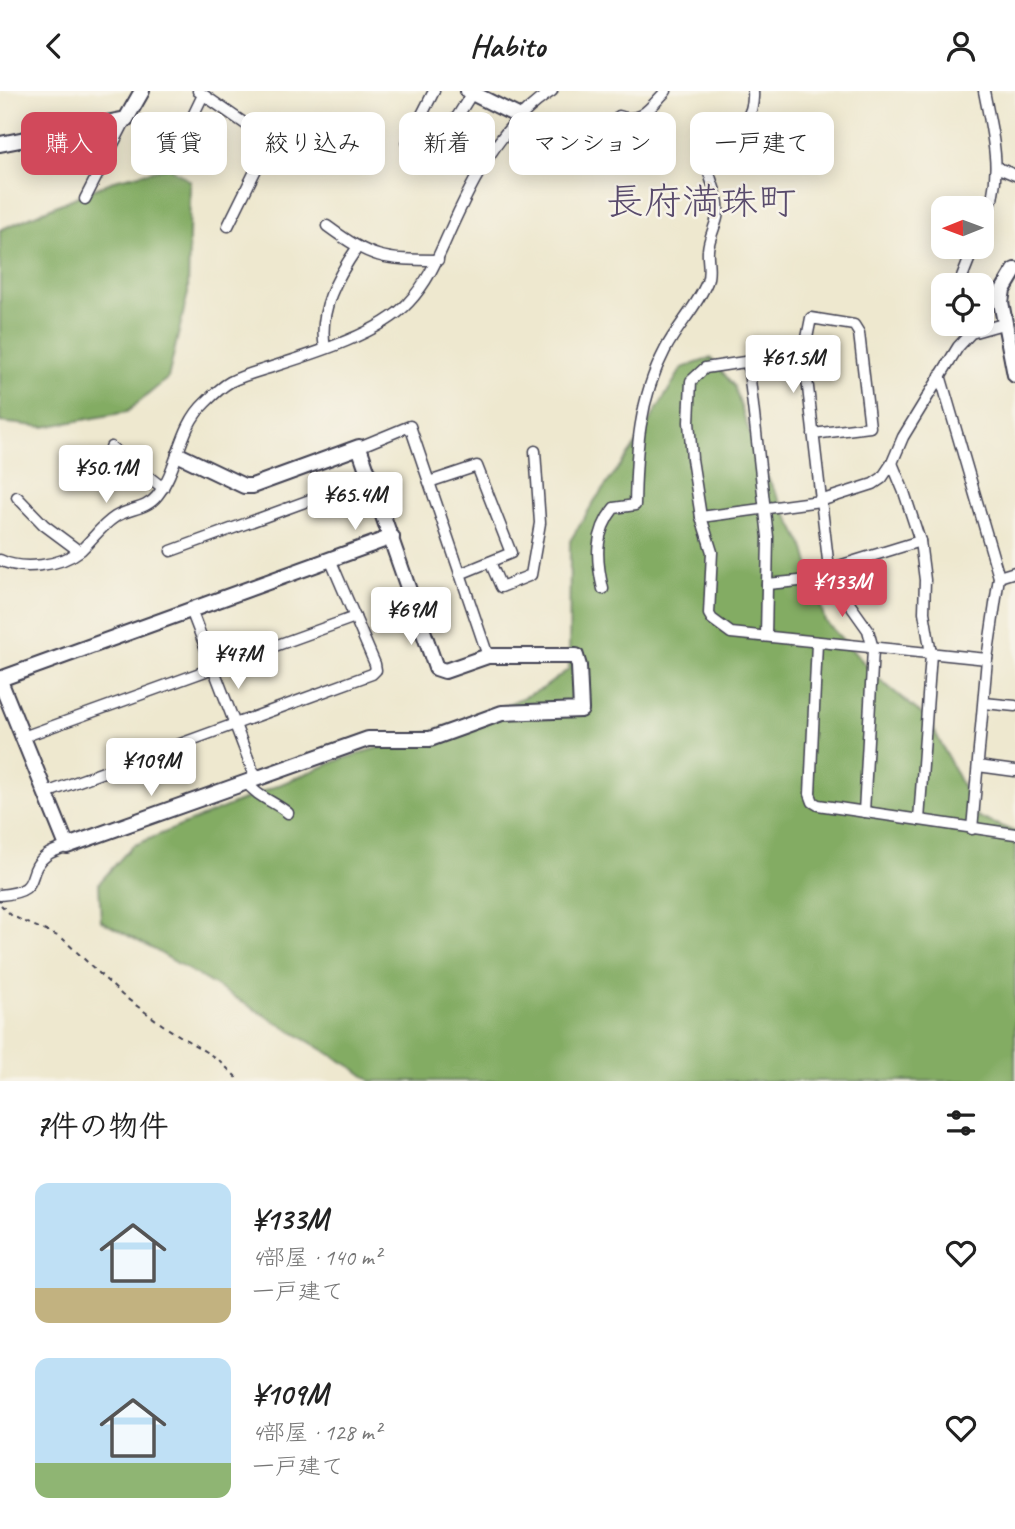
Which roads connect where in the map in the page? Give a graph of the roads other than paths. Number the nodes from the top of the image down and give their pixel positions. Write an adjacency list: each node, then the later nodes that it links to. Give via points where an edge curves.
1 (142, 91): 15 (street)
2 (434, 91): 10 (street)
3 (552, 91): 13 (street)
4 (666, 91): 14 (street)
5 (753, 91): 60 (street, via 748,117 708,155 718,201 708,247 710,269 689,315 665,350 641,414 635,505 614,508 600,536 596,551)
6 (984, 91): 18 (street)
7 (470, 92): 11 (street); 12 (street)
8 (200, 93): 9 (street); 22 (street, via 270,141)
9 (192, 112)
10 (423, 112)
11 (458, 112)
12 (510, 112)
13 (526, 112)
14 (647, 112)
15 (126, 119): 17 (street); 21 (street)
16 (509, 129): 25 (street, via 477,176)
17 (0, 143)
18 (996, 167): 19 (street); 20 (street)
19 (1015, 175)
20 (993, 196)
21 (85, 199)
22 (228, 226)
23 (327, 226): 24 (street)
24 (357, 248): 25 (street, via 381,257); 30 (street, via 332,291 322,331)
25 (438, 260): 30 (street, via 427,281 400,311 366,332)
26 (1015, 269): 27 (street, via 1003,290)
27 (1003, 324): 28 (street); 34 (street)
28 (994, 325)
29 (965, 336): 33 (street)
30 (325, 348): 39 (street, via 229,383 198,412)
31 (804, 353): 32 (street); 35 (street); 35 (street, via 811,318 854,325 859,333 870,427)
32 (748, 362): 46 (street); 47 (street, via 705,368 691,381 689,422)
33 (940, 375): 40 (street); 58 (street)
34 (1015, 375)
35 (813, 433): 45 (street)
36 (111, 447): 43 (street)
37 (359, 447): 39 (street, via 252,486); 41 (street); 42 (street, via 410,426)
38 (535, 451): 54 (street, via 540,523 531,575 501,587)
39 (179, 455): 43 (street)
40 (892, 463): 45 (street, via 873,484); 49 (street)
41 (370, 478): 48 (street); 51 (street)
42 (429, 482): 54 (street, via 477,466 512,553); 56 (street)
43 (163, 488): 50 (street, via 145,507 107,524)
44 (18, 497): 50 (street, via 44,525)
45 (820, 501): 46 (street); 57 (street)
46 (764, 508): 47 (street); 59 (street)
47 (701, 517): 63 (street, via 712,552 709,614 731,633)
48 (391, 537): 53 (street); 67 (street, via 436,668 445,671)
49 (920, 541): 57 (street); 66 (street)
50 (79, 551): 52 (street, via 58,561 26,566)
51 (171, 551)
52 (0, 559)
53 (330, 559): 61 (street); 62 (street)
54 (491, 562): 56 (street)
55 (1015, 572): 58 (street)
56 (460, 574): 67 (street)
57 (830, 574): 59 (street); 65 (street, via 868,629)
58 (999, 577): 68 (street)
59 (767, 584): 63 (street)
60 (603, 589)
61 (191, 610): 69 (street); 70 (street)
62 (355, 617): 69 (street); 73 (street, via 375,664 372,674)
63 (766, 636): 64 (street)
64 (817, 643): 65 (street); 79 (street, via 810,794 818,805)
65 (873, 649): 66 (street); 79 (street)
66 (931, 654): 68 (street); 81 (street)
67 (488, 656): 77 (street, via 576,656 581,711 502,713 430,739 368,739)
68 (987, 659): 71 (street)
69 (214, 669): 73 (street); 74 (street)
70 (0, 680): 74 (street)
71 (984, 703): 72 (street); 75 (street)
72 (1015, 706)
73 (234, 723): 77 (street); 78 (street)
74 (23, 737): 78 (street)
75 (978, 766): 76 (street); 82 (street)
76 (1015, 771)
77 (251, 781): 80 (street, via 250,789); 84 (street)
78 (46, 793): 84 (street)
79 (864, 812): 81 (street)
80 (288, 813)
81 (919, 820): 82 (street)
82 (972, 829): 83 (street)
83 (1015, 834)
84 (67, 846): 85 (street, via 40,862 27,888)
85 (0, 895)

